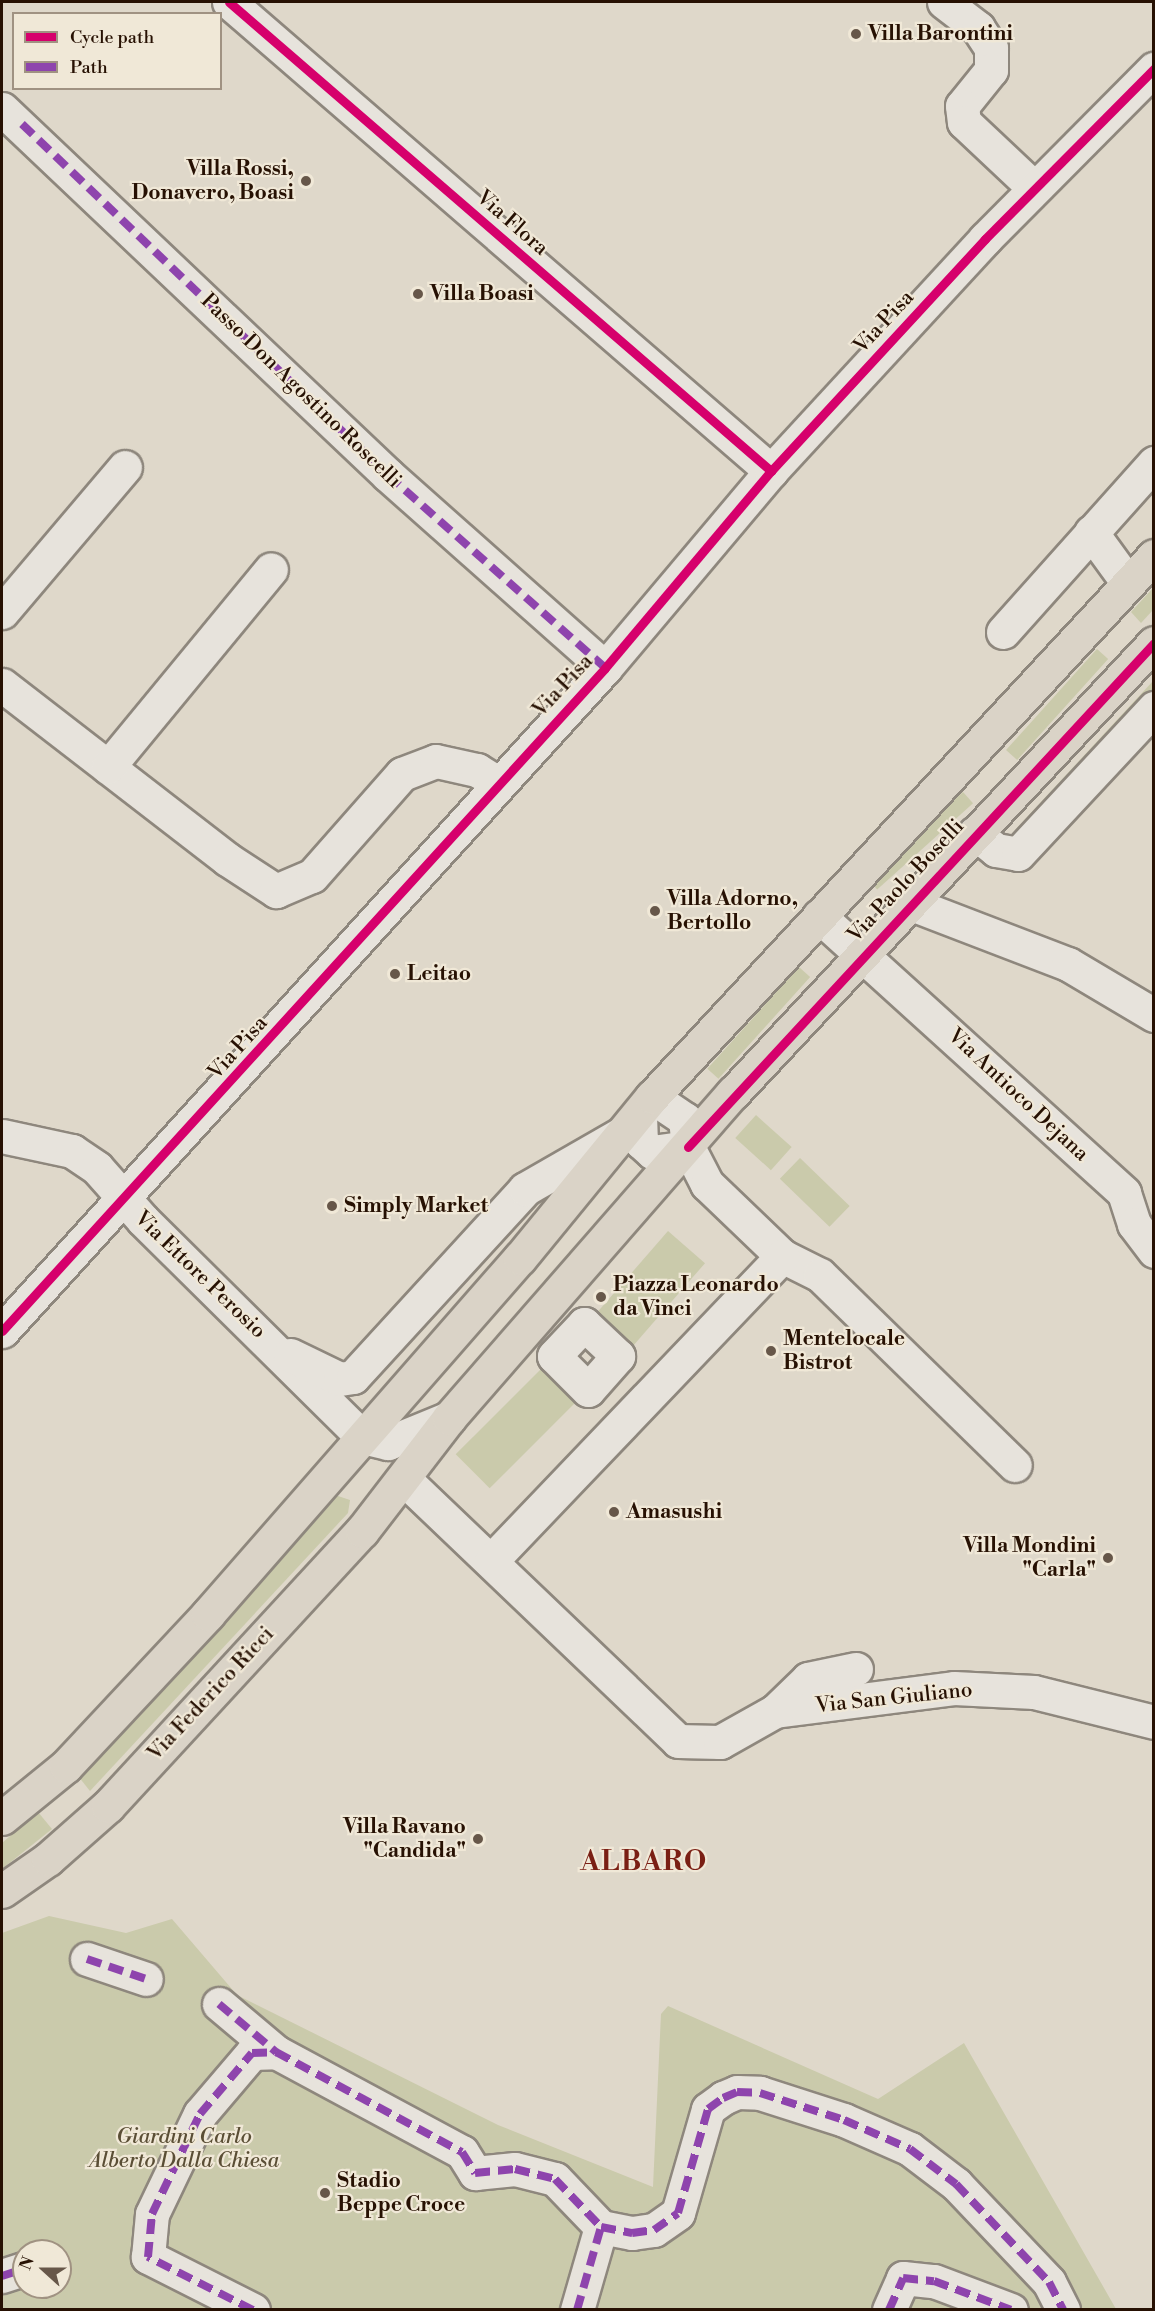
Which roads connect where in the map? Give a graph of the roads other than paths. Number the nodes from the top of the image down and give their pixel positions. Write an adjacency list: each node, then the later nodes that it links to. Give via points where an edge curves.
1 (229, 2): 8 (street, Via Flora)
2 (944, 2): 5 (street, via 978,28 991,48 991,70 962,105 964,122)
3 (1154, 69): 5 (street, Via Pisa)
4 (12, 117): 16 (street, Passo Don Agostino Roscelli, via 388,475)
5 (1034, 188): 8 (street, Via Pisa)
6 (1154, 463): 9 (street)
7 (125, 467): 13 (street)
8 (771, 471): 16 (street, Via Pisa)
9 (1091, 532): 12 (street); 14 (street)
10 (1154, 556): 12 (main road, Via Paolo Boselli)
11 (271, 569): 19 (street)
12 (1128, 583): 23 (main road, Via Paolo Boselli)
13 (2, 612)
14 (1003, 632)
15 (1154, 643): 21 (main road, Via Paolo Boselli)
16 (605, 668): 20 (street, Via Pisa)
17 (2, 685): 19 (street)
18 (1154, 708): 21 (street, Via Paolo Boselli, via 1018,854 996,850)
19 (108, 767): 20 (street, via 276,891 312,876 402,774 436,760 477,770)
20 (498, 783): 29 (street, Via Pisa)
21 (975, 834): 22 (main road, Via Paolo Boselli)
22 (909, 903): 24 (main road, Via Paolo Boselli); 25 (street, via 1068,964)
23 (819, 916): 24 (street, Via Antioco Dejana); 26 (main road, Via Paolo Boselli)
24 (863, 953): 28 (main road, Via Paolo Boselli); 30 (street, Via Antioco Dejana, via 1124,1193 1134,1224)
25 (1154, 1015)
26 (648, 1105): 28 (street, via 685,1119); 28 (street, via 641,1142 652,1152); 33 (street, via 525,1189 353,1377); 35 (main road)
27 (2, 1136): 29 (street, Via Ettore Perosio, via 72,1151 97,1168)
28 (688, 1147): 31 (street, via 707,1184); 34 (main road)
29 (125, 1202): 32 (street, Via Pisa); 33 (street, Via Ettore Perosio, via 275,1348)
30 (1154, 1251)
31 (782, 1256): 36 (street, via 820,1275); 38 (street)
32 (2, 1331)
33 (321, 1383): 35 (street)
34 (449, 1418): 35 (street, via 388,1443); 37 (main road)
35 (362, 1437): 42 (main road, via 66,1766)
36 (1014, 1465)
37 (404, 1479): 38 (street); 43 (main road, Via Federico Ricci, via 108,1806 48,1859)
38 (491, 1561): 40 (street, Via San Giuliano, via 678,1741 720,1742)
39 (856, 1669): 40 (street, Via San Giuliano, via 808,1679)
40 (775, 1711): 41 (street, Via San Giuliano, via 954,1688 1034,1692)
41 (1154, 1722)
42 (2, 1818)
43 (2, 1891)
44 (87, 1959): 45 (street)
45 (146, 1979)
46 (219, 2004): 47 (street)
47 (276, 2052): 48 (street, via 462,2152 476,2174 515,2169 555,2179); 49 (street, via 252,2053 200,2114 152,2214 148,2257)
48 (601, 2227): 50 (street); 53 (street, via 632,2233 654,2230 678,2213 708,2109 737,2092 760,2093 910,2149 964,2193 1049,2282)
49 (253, 2310)
50 (577, 2310)
51 (889, 2310): 52 (street, via 903,2278 934,2280)
52 (1011, 2310)
53 (1063, 2310)

